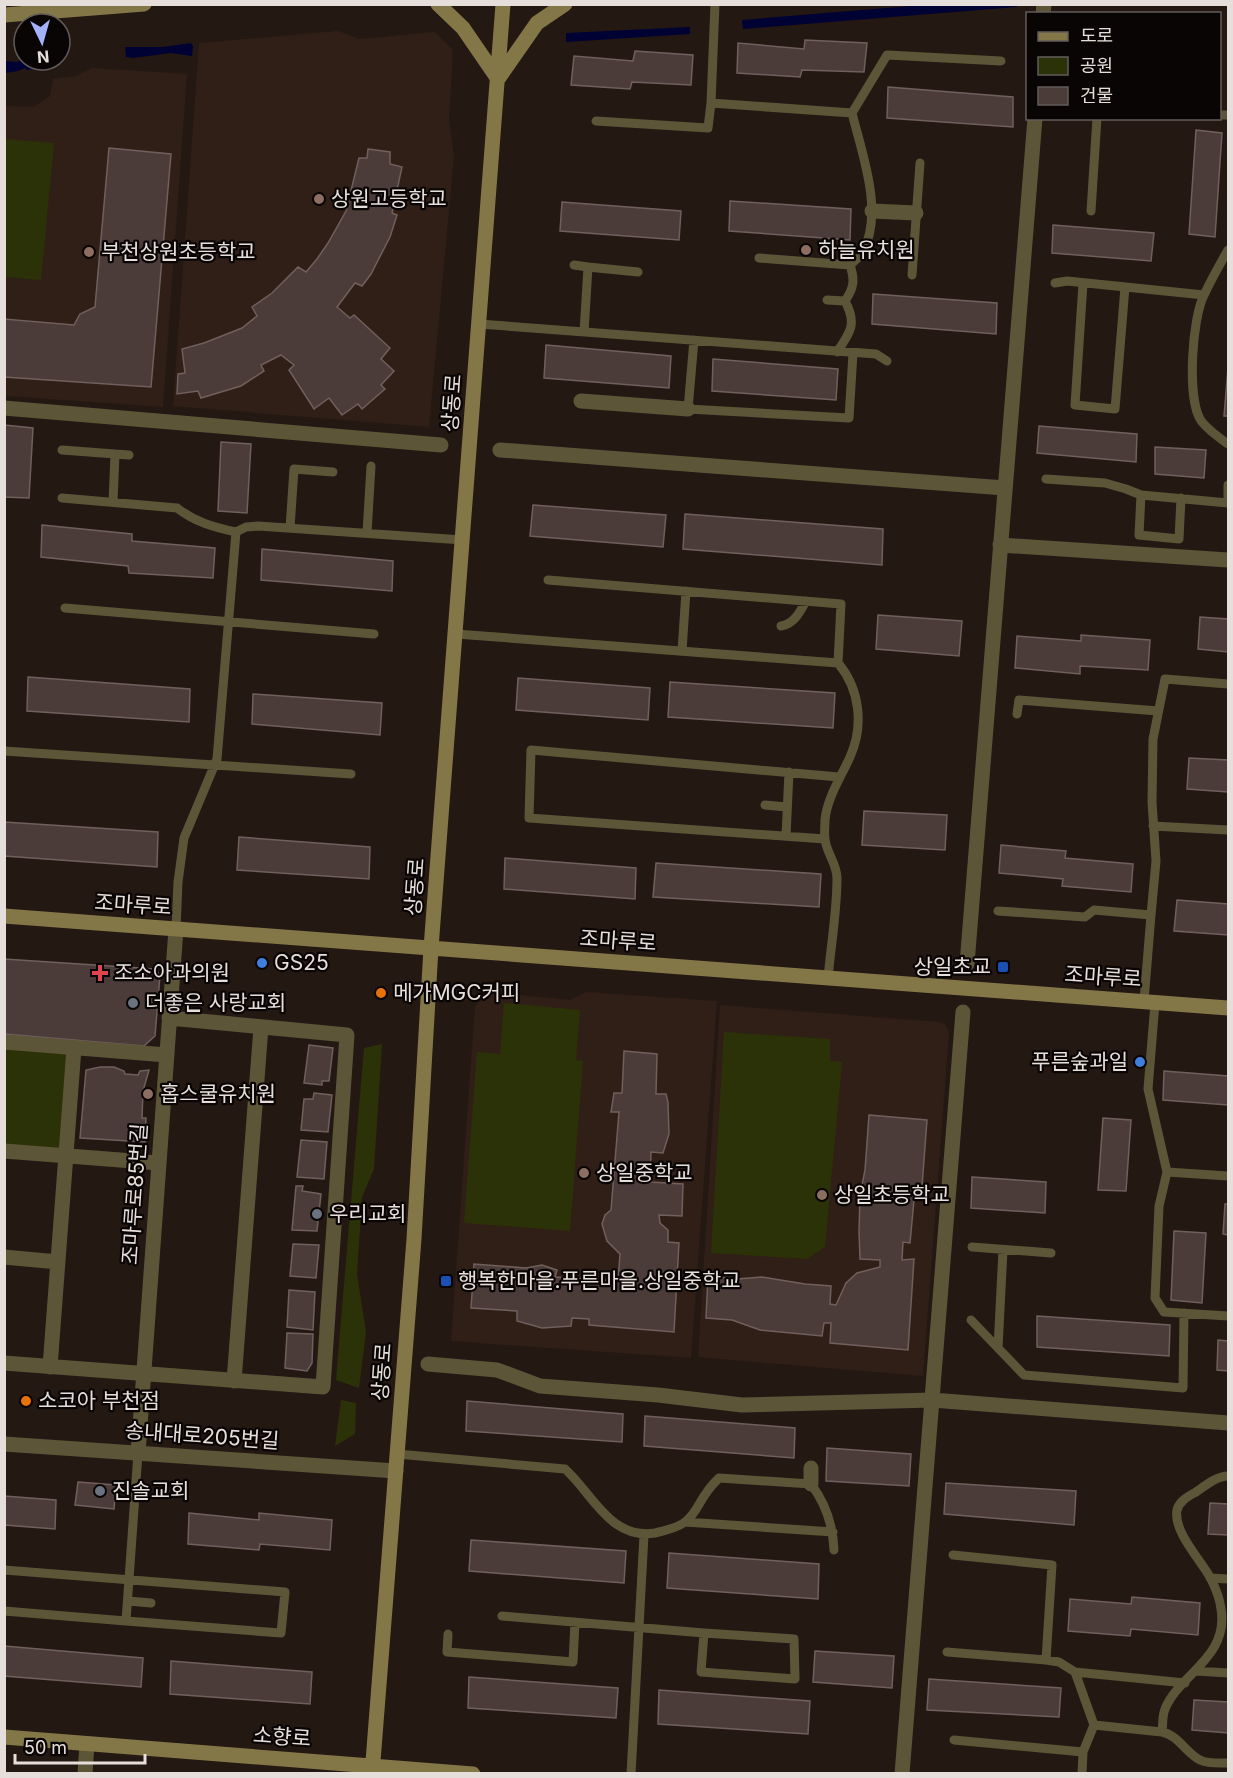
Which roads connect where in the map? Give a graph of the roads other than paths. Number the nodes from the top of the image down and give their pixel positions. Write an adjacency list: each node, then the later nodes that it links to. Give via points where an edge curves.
1 (144, 4): 6 (street)
2 (438, 4): 8 (street, via 463,28)
3 (503, 4): 8 (street, 상동로)
4 (565, 4): 8 (street, via 537,23)
5 (715, 4): 9 (lane)
6 (4, 15)
7 (1001, 61): 10 (lane, via 887,55)
8 (498, 79): 31 (street, 상동로)
9 (711, 103): 10 (lane); 13 (lane, via 708,128)
10 (852, 113): 15 (lane, via 867,170)
11 (1035, 120): 50 (street)
12 (1097, 120): 16 (lane)
13 (596, 121)
14 (920, 163): 17 (lane)
15 (872, 211): 17 (street); 21 (lane, via 863,253)
16 (1091, 211)
17 (916, 213): 24 (lane)
18 (1228, 250): 28 (lane)
19 (759, 258): 21 (lane)
20 (574, 265): 22 (lane)
21 (850, 265): 30 (lane, via 853,289)
22 (588, 267): 23 (lane); 32 (lane)
23 (638, 272)
24 (912, 274)
25 (1055, 283): 26 (lane)
26 (1083, 283): 27 (lane); 27 (lane, via 1075,405 1115,409)
27 (1125, 287): 28 (lane)
28 (1204, 295): 40 (lane, via 1191,359 1194,392 1200,419)
29 (827, 300): 30 (lane)
30 (845, 301): 34 (lane, via 852,323 849,335)
31 (479, 324): 32 (lane); 59 (street, 상동로)
32 (584, 332): 33 (lane)
33 (694, 340): 34 (lane); 39 (lane)
34 (837, 351): 35 (lane)
35 (854, 353): 36 (lane, via 876,354); 39 (lane, via 849,418)
36 (888, 361)
37 (581, 401): 39 (street)
38 (4, 408): 41 (street)
39 (688, 409)
40 (1228, 444)
41 (441, 445)
42 (62, 450): 44 (lane)
43 (500, 450): 50 (street)
44 (115, 453): 45 (lane); 54 (lane)
45 (129, 455)
46 (371, 466): 58 (lane)
47 (333, 472): 56 (lane, via 294,469)
48 (1046, 479): 51 (lane, via 1105,483)
49 (1228, 485): 55 (lane)
50 (1005, 488): 60 (street)
51 (1141, 495): 53 (lane); 53 (lane, via 1139,535 1179,539)
52 (62, 498): 54 (lane)
53 (1181, 498): 55 (lane)
54 (113, 502): 57 (lane, via 177,508 192,519)
55 (1228, 503)
56 (290, 528): 57 (lane, via 258,526); 58 (lane)
57 (236, 532): 66 (lane)
58 (367, 533): 59 (lane)
59 (463, 540): 69 (street, 상동로)
60 (1000, 545): 61 (street); 91 (street)
61 (1228, 560)
62 (548, 580): 63 (lane)
63 (686, 591): 64 (lane); 70 (lane)
64 (806, 601): 67 (lane, via 798,615); 71 (lane, via 841,604)
65 (65, 608): 66 (lane)
66 (228, 621): 68 (lane); 76 (lane)
67 (782, 626)
68 (374, 634)
69 (456, 634): 70 (lane); 90 (street, 상동로)
70 (682, 651): 71 (lane)
71 (837, 663): 79 (lane, via 848,675 858,717 853,747)
72 (1228, 684): 73 (lane, via 1165,680)
73 (1158, 711): 74 (lane, via 1019,699); 82 (lane, via 1153,739)
74 (1017, 714)
75 (4, 751): 76 (lane)
76 (216, 765): 78 (lane); 89 (lane, via 184,838)
77 (789, 772): 79 (lane); 81 (lane); 84 (lane, via 531,750 529,818)
78 (351, 774)
79 (839, 777): 85 (lane, via 825,817)
80 (765, 805): 81 (lane)
81 (788, 807): 84 (lane)
82 (1153, 826): 83 (lane); 87 (lane, via 1155,861)
83 (1228, 830)
84 (786, 836): 85 (lane)
85 (825, 839): 92 (lane, via 837,875)
86 (998, 911): 87 (lane, via 1085,917 1094,910)
87 (1150, 915): 93 (lane)
88 (4, 916): 89 (street, 조마루로)
89 (176, 929): 90 (street, 조마루로); 96 (street, 조마루로85번길)
90 (431, 948): 92 (street, 조마루로); 124 (street, 상동로)
91 (967, 964)
92 (828, 978): 93 (street, 조마루로)
93 (1150, 1002): 94 (street, 조마루로); 104 (lane, via 1149,1089)
94 (1228, 1008)
95 (963, 1012): 120 (street)
96 (169, 1018): 97 (street); 100 (street, 조마루로85번길)
97 (261, 1027): 119 (street); 119 (street, via 347,1035 323,1376 322,1387)
98 (4, 1042): 99 (street)
99 (74, 1048): 100 (street); 102 (street)
100 (167, 1055): 103 (street, 조마루로85번길)
101 (4, 1151): 102 (street)
102 (66, 1156): 103 (street); 110 (street)
103 (159, 1163): 118 (street, 조마루로85번길)
104 (1167, 1172): 105 (lane); 111 (lane, via 1159,1206 1155,1298 1164,1312)
105 (1228, 1176)
106 (972, 1247): 107 (lane)
107 (1003, 1250): 108 (lane); 114 (lane)
108 (1051, 1253)
109 (4, 1257): 110 (street)
110 (58, 1262): 117 (street)
111 (1184, 1314): 112 (lane); 114 (lane, via 1183,1388 1024,1375)
112 (1228, 1316)
113 (971, 1320): 114 (lane)
114 (998, 1348)
115 (4, 1363): 117 (street)
116 (428, 1364): 120 (street, via 497,1370 540,1386 742,1405)
117 (50, 1367): 118 (street)
118 (143, 1374): 119 (street); 123 (street, 조마루로85번길)
119 (234, 1381)
120 (932, 1400): 121 (street); 162 (street)
121 (1228, 1423)
122 (4, 1444): 123 (street, 송내대로205번길)
123 (138, 1453): 125 (street, 송내대로205번길); 134 (lane)
124 (397, 1454): 125 (street, 상동로); 129 (lane, via 565,1469 607,1518 626,1531)
125 (396, 1471): 158 (street, 상동로)
126 (1228, 1476): 133 (lane, via 1221,1476 1183,1500 1177,1509 1183,1538)
127 (685, 1522): 128 (lane); 128 (lane, via 719,1478 811,1476); 129 (lane)
128 (833, 1532): 130 (lane)
129 (644, 1534): 142 (lane)
130 (834, 1550)
131 (953, 1555): 146 (lane, via 1052,1565)
132 (4, 1570): 134 (lane)
133 (1210, 1578): 135 (lane); 147 (lane, via 1222,1610 1220,1633 1212,1653)
134 (129, 1579): 136 (lane); 140 (lane, via 285,1592 281,1633)
135 (1228, 1579)
136 (128, 1601): 137 (lane); 140 (lane)
137 (151, 1603)
138 (4, 1611): 140 (lane)
139 (502, 1616): 141 (lane)
140 (126, 1621)
141 (575, 1622): 142 (lane); 144 (lane, via 573,1662 447,1652)
142 (639, 1628): 143 (lane); 161 (lane)
143 (704, 1633): 143 (lane, via 701,1672 795,1678 794,1639)
144 (448, 1634)
145 (947, 1652): 146 (lane)
146 (1046, 1659): 148 (lane)
147 (1196, 1671): 149 (lane); 150 (lane)
148 (1075, 1672): 150 (lane); 151 (lane)
149 (1228, 1673)
150 (1185, 1683): 152 (lane, via 1165,1709)
151 (1094, 1725): 152 (lane); 156 (lane)
152 (1162, 1732): 157 (lane, via 1170,1733 1202,1761)
153 (4, 1737): 155 (street, 소향로)
154 (954, 1740): 156 (lane)
155 (87, 1744): 158 (street, 소향로); 159 (street)
156 (1083, 1752): 163 (lane)
157 (1228, 1763)
158 (373, 1769): 160 (street, 소향로)
159 (85, 1773)
160 (473, 1773)
161 (631, 1773)
162 (902, 1773)
163 (1082, 1773)

